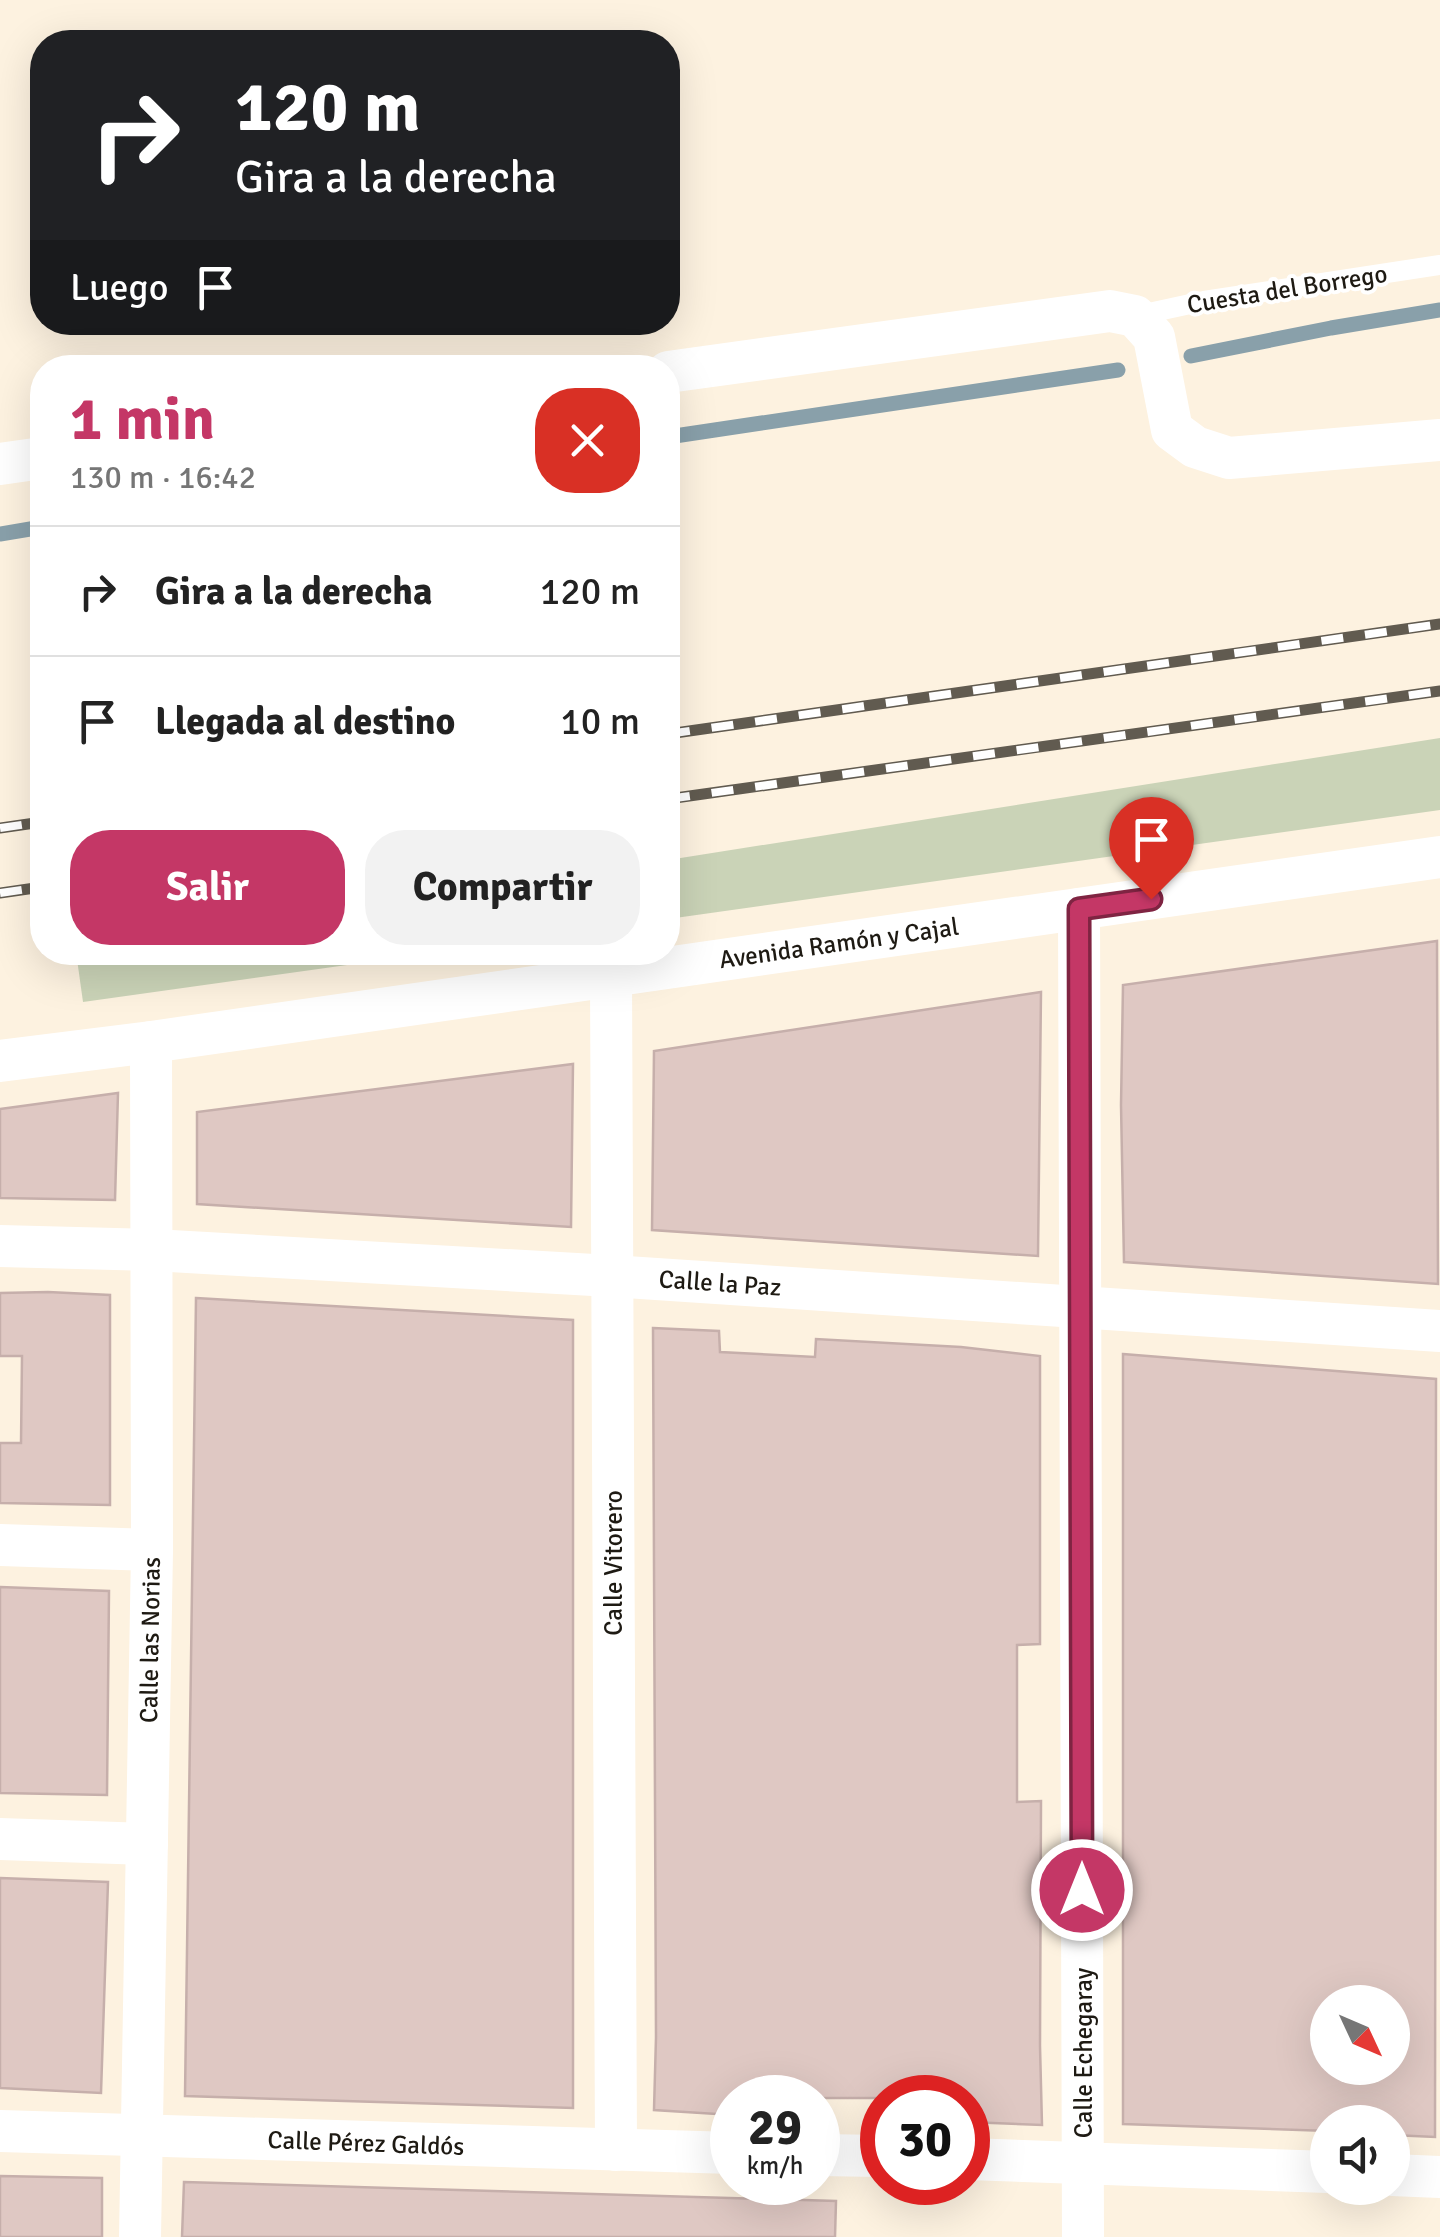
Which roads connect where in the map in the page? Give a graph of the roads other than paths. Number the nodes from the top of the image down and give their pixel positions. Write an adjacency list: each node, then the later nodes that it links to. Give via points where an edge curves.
1 (1440, 266): 2 (lane, Cuesta del Borrego)
2 (1135, 316): 3 (street, via 1110,311); 4 (street, via 1154,336 1172,430 1195,447 1229,458)
3 (680, 370)
4 (1440, 440)
5 (30, 460): 6 (street)
6 (0, 464)
7 (1440, 857): 8 (street, Avenida Ramón y Cajal)
8 (1079, 909): 9 (street, Avenida Ramón y Cajal); 15 (street, Calle Echegaray)
9 (611, 976): 10 (street, Avenida Ramón y Cajal); 14 (street, Calle Vitorero)
10 (151, 1042): 11 (street, Avenida Ramón y Cajal); 13 (street, Calle las Norias)
11 (0, 1061)
12 (0, 1246): 13 (street, Calle la Paz)
13 (153, 1250): 14 (street, Calle la Paz); 18 (street, Calle las Norias)
14 (611, 1276): 15 (street, Calle la Paz); 23 (street, Calle Vitorero)
15 (1078, 1308): 16 (street, Calle la Paz); 26 (street, Calle Echegaray)
16 (1440, 1331)
17 (0, 1545): 18 (street)
18 (152, 1550): 20 (street, Calle las Norias)
19 (0, 1839): 20 (street)
20 (147, 1844): 22 (street, Calle las Norias)
21 (0, 2132): 22 (street, Calle Pérez Galdós)
22 (140, 2136): 23 (street, Calle Pérez Galdós); 30 (street, Calle las Norias)
23 (616, 2150): 24 (street, Calle Pérez Galdós)
24 (710, 2152)
25 (990, 2159): 26 (street)
26 (1083, 2162): 27 (street); 31 (street, Calle Echegaray)
27 (1310, 2171)
28 (1410, 2176): 29 (street)
29 (1440, 2177)
30 (140, 2237)
31 (1083, 2237)

